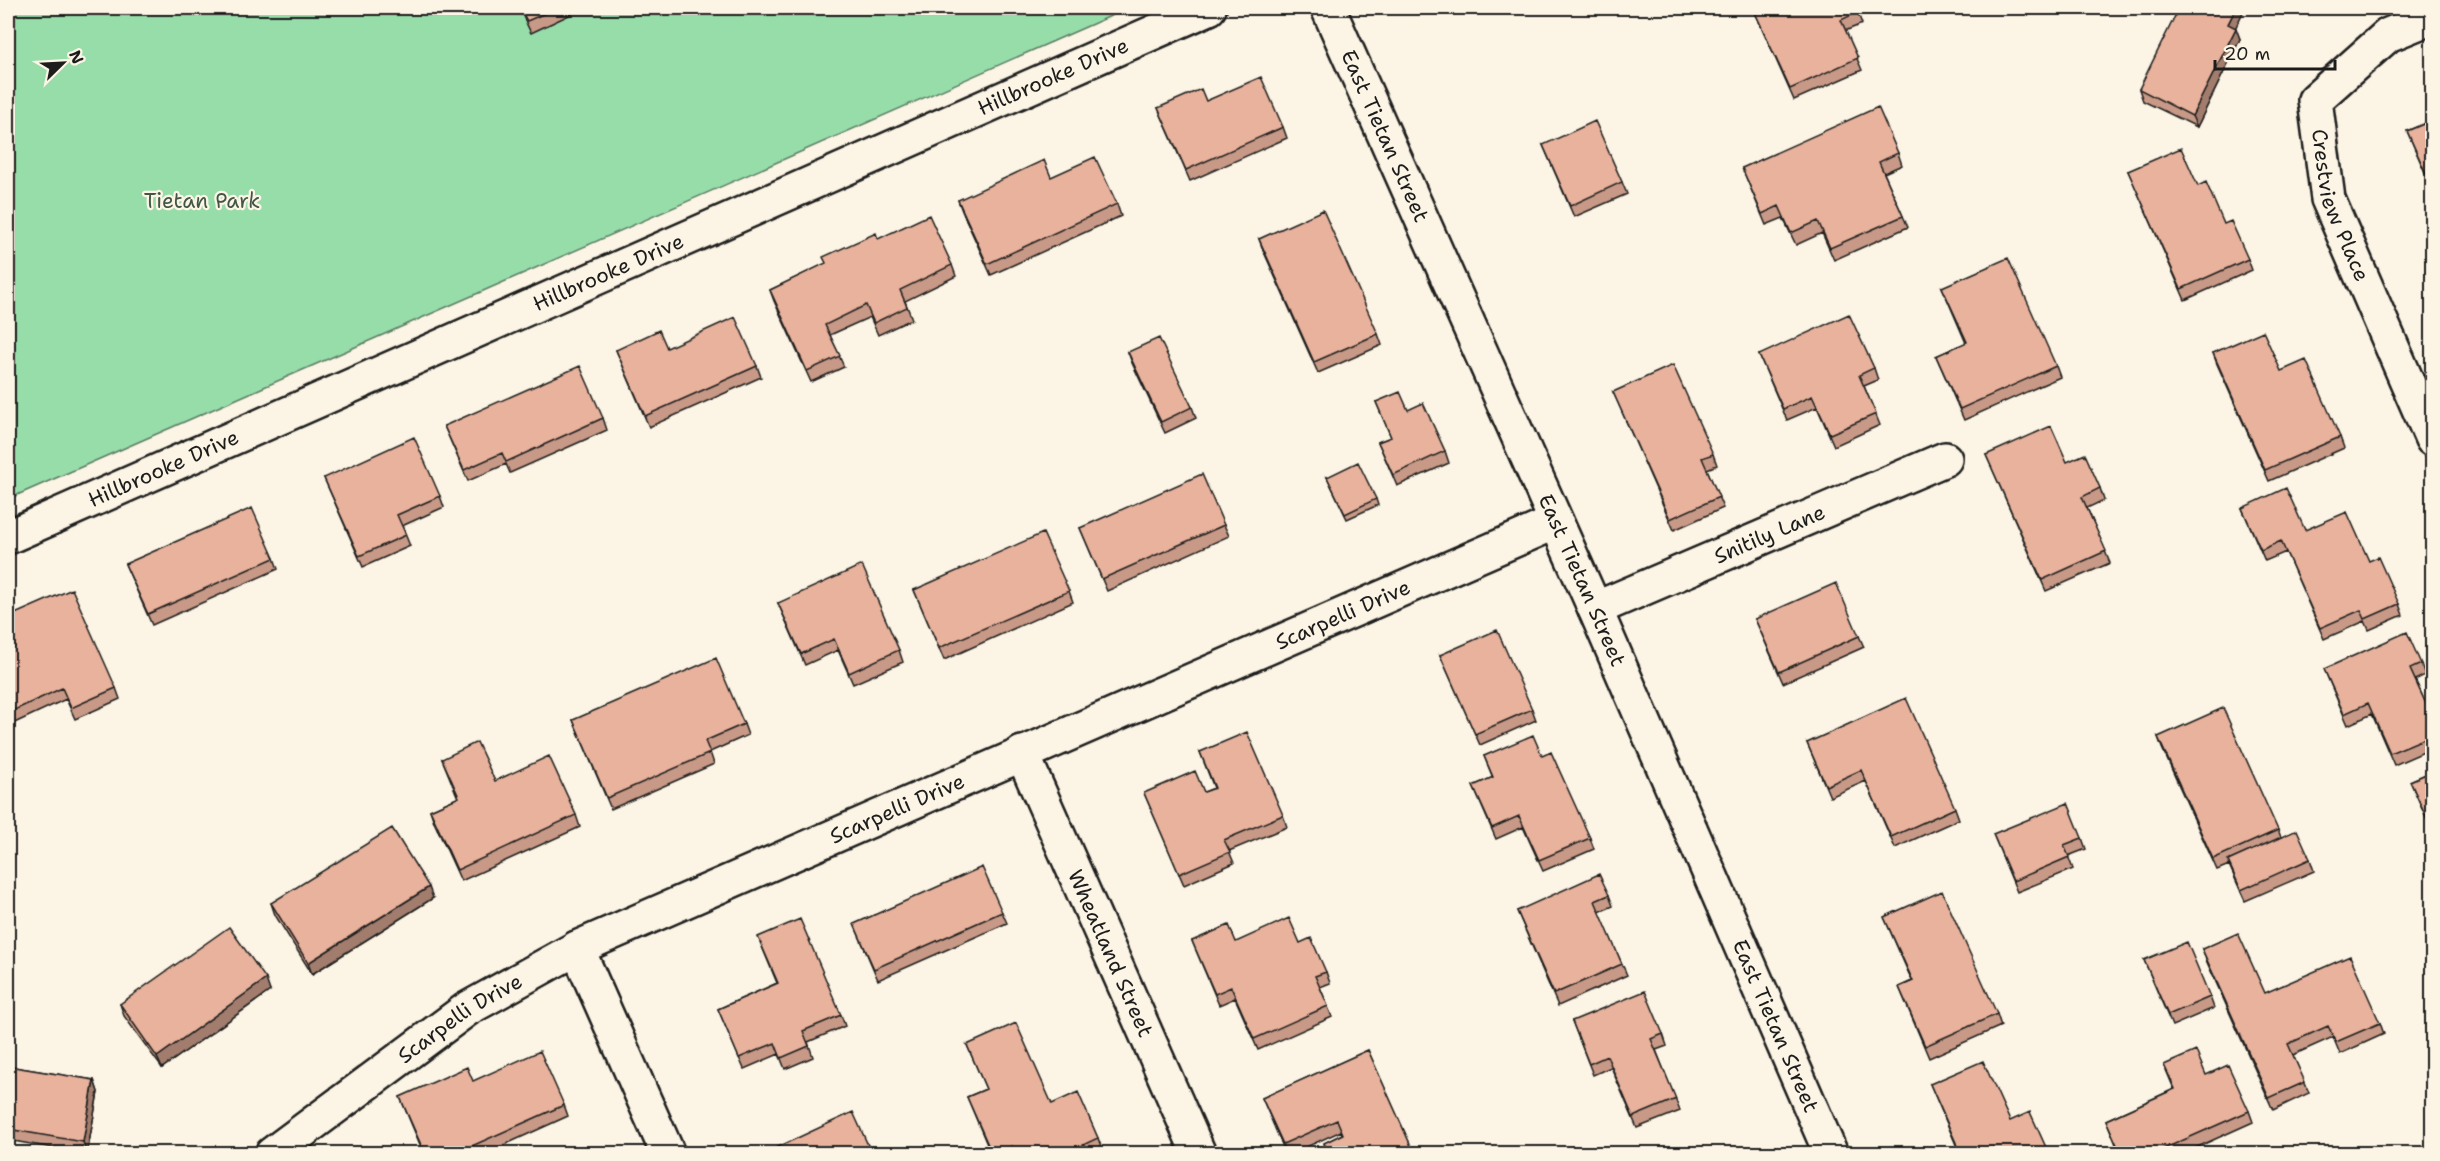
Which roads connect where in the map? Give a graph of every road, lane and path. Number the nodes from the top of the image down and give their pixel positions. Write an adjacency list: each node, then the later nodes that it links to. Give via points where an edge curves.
1 (1209, 8): 7 (street, Hillbrooke Drive)
2 (1328, 8): 6 (street, East Tietan Street)
3 (2433, 17): 4 (street, Crestview Place, via 2388,35 2315,100 2328,199)
4 (2433, 439)
5 (1945, 459): 8 (street, Snitily Lane)
6 (1556, 522): 8 (street, East Tietan Street); 9 (street, Scarpelli Drive)
7 (8, 537)
8 (1595, 609): 14 (street, East Tietan Street)
9 (1022, 753): 10 (street, Scarpelli Drive); 13 (street, Wheatland Street)
10 (577, 948): 11 (street, Scarpelli Drive, via 467,1009); 12 (street)
11 (272, 1154)
12 (668, 1154)
13 (1199, 1154)
14 (1831, 1154)

